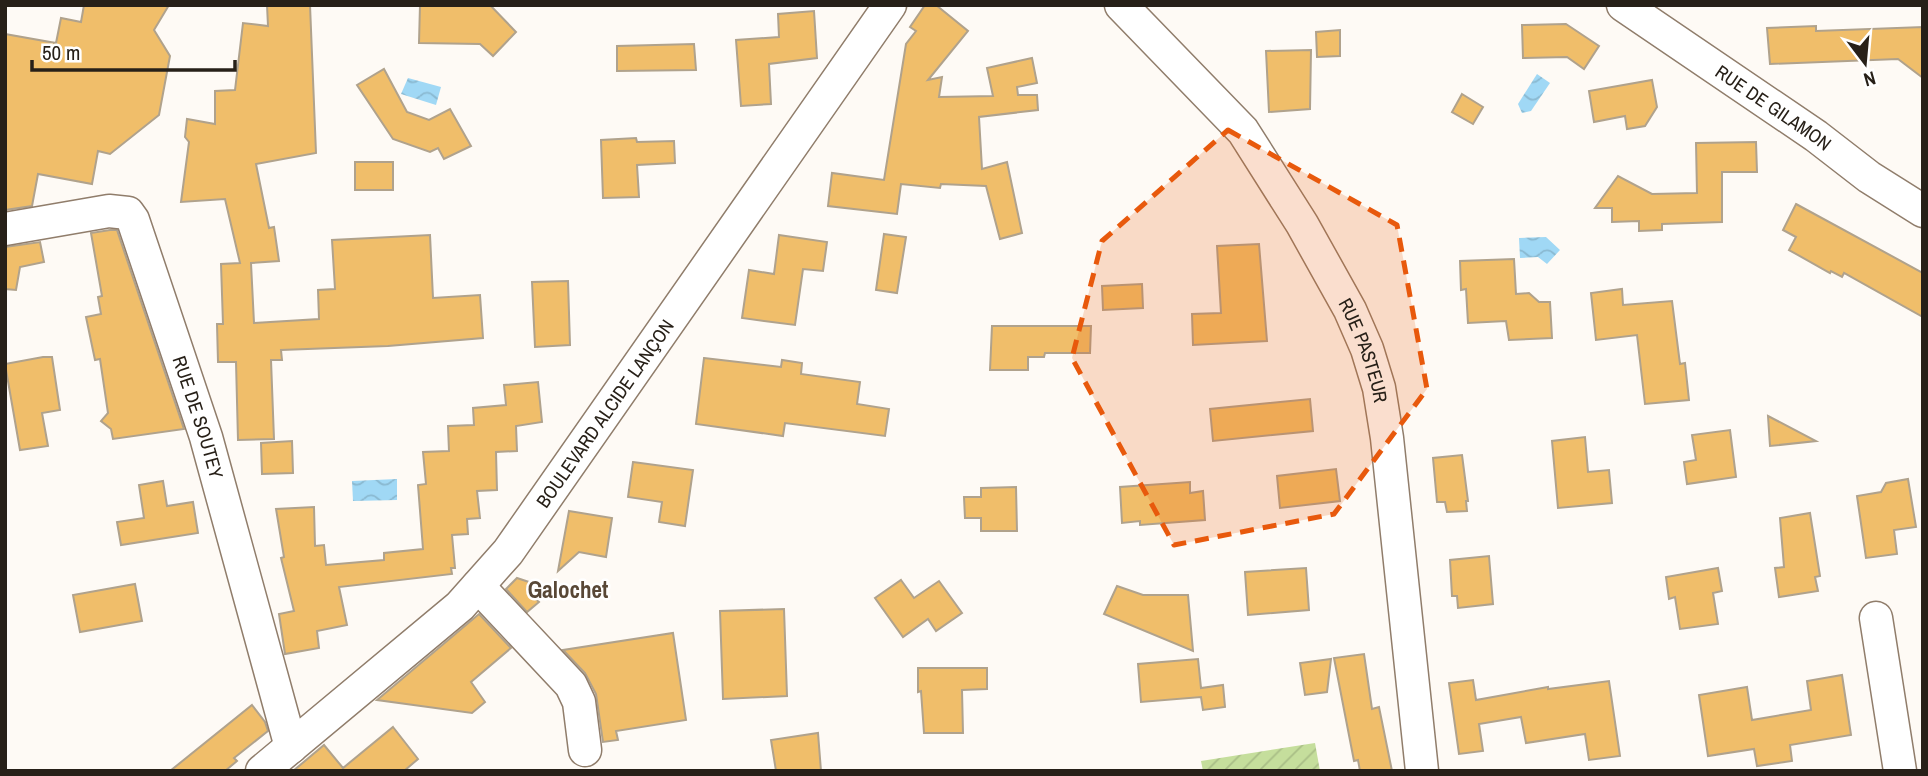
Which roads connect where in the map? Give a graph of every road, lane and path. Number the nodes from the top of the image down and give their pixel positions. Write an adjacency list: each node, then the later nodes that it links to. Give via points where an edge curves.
1 (890, 5): 6 (street, BOULEVARD ALCIDE LANÇON, via 516,541)
2 (1121, 5): 11 (street, RUE PASTEUR, via 1244,131 1302,224 1367,349 1387,438)
3 (1623, 5): 4 (street, RUE DE GILAMON)
4 (1923, 211)
5 (5, 229): 8 (street, RUE DE SOUTEY, via 120,211 133,220 206,437)
6 (478, 586): 8 (street, BOULEVARD ALCIDE LANÇON); 9 (street, via 570,685 579,702)
7 (1876, 618): 12 (street)
8 (291, 747): 10 (street, BOULEVARD ALCIDE LANÇON)
9 (585, 750)
10 (262, 771)
11 (1422, 771)
12 (1900, 771)

